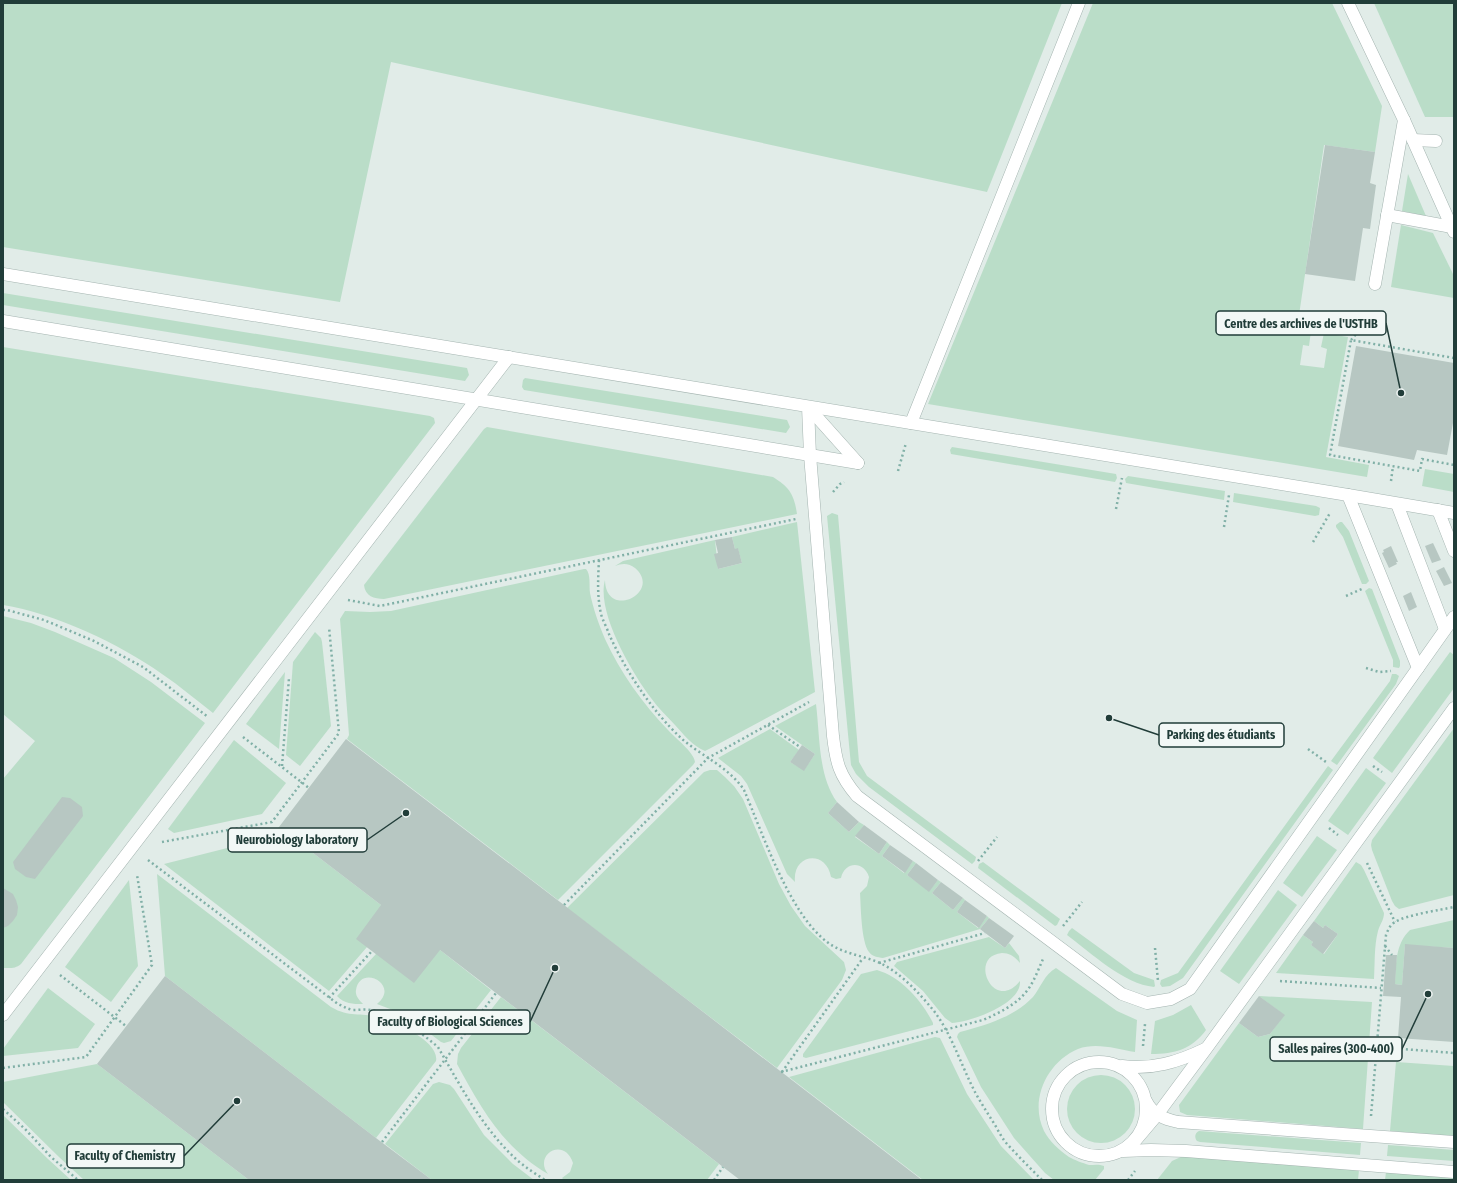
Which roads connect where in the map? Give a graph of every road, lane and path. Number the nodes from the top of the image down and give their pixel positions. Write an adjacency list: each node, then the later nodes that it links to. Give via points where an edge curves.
1 (1079, 3): 17 (lane)
2 (1348, 3): 3 (lane)
3 (1404, 120): 4 (lane); 6 (lane)
4 (1413, 140): 5 (lane); 7 (lane)
5 (1436, 140)
6 (1387, 215): 7 (lane); 9 (lane)
7 (1453, 230)
8 (3, 274): 13 (lane)
9 (1375, 284)
10 (3, 321): 15 (lane)
11 (1368, 321): 12 (path)
12 (1350, 340): 14 (path); 20 (path, via 1330,455 1420,471 1422,459)
13 (509, 357): 15 (lane); 16 (lane)
14 (1454, 358)
15 (476, 400): 18 (lane); 34 (lane)
16 (808, 407): 17 (lane); 18 (lane); 18 (lane, via 858,463)
17 (911, 424): 19 (lane); 21 (path)
18 (810, 456): 29 (lane)
19 (1125, 459): 22 (lane); 26 (path)
20 (1454, 464)
21 (898, 471)
22 (1232, 477): 24 (lane); 30 (path)
23 (846, 480): 29 (path)
24 (1344, 495): 25 (lane); 31 (path); 39 (lane)
25 (1398, 504): 27 (lane); 37 (lane)
26 (1116, 510)
27 (1438, 510): 28 (lane); 32 (lane)
28 (1454, 513)
29 (815, 515): 33 (path); 40 (lane)
30 (1224, 527)
31 (1313, 542)
32 (1454, 551)
33 (599, 560): 34 (path, via 380,606); 46 (path, via 597,588 601,616 619,655 640,690 666,722 681,738)
34 (326, 595): 38 (lane); 48 (path, via 339,733)
35 (3, 610): 42 (path, via 44,620 144,667 209,718)
36 (1454, 617): 37 (lane)
37 (1445, 629): 39 (lane)
38 (292, 640): 42 (lane); 47 (path)
39 (1418, 668): 45 (lane)
40 (829, 691): 43 (path); 53 (lane, via 835,753 847,784 857,796)
41 (1454, 708): 49 (lane)
42 (227, 724): 47 (path); 52 (lane)
43 (768, 725): 44 (path); 46 (path)
44 (800, 747)
45 (1357, 754): 49 (path); 70 (lane, via 1190,989 1171,999)
46 (708, 758): 55 (path); 63 (path, via 739,782 744,790 778,868 804,917 827,942 841,951)
47 (282, 767): 48 (path)
48 (301, 782): 50 (path); 52 (path, via 272,822)
49 (1398, 785): 66 (lane)
50 (309, 788)
51 (997, 837): 53 (path)
52 (132, 848): 64 (lane); 69 (path); 72 (path, via 152,965)
53 (966, 877): 58 (lane)
54 (1082, 902): 58 (path)
55 (564, 905)
56 (1454, 907): 59 (path, via 1395,922 1386,935)
57 (985, 934): 65 (path)
58 (1051, 941): 70 (lane, via 1122,994 1147,1003); 74 (path, via 1030,987 1018,1000 983,1020)
59 (1385, 945): 62 (path); 67 (path)
60 (1155, 948): 70 (path)
61 (372, 951): 69 (path)
62 (1392, 955)
63 (863, 958): 65 (path); 74 (path, via 781,1072)
64 (44, 962): 71 (lane); 72 (path)
65 (879, 963): 74 (path, via 893,970 915,990)
66 (1257, 979): 67 (path); 76 (lane)
67 (1381, 988): 75 (path)
68 (496, 993): 78 (path)
69 (329, 998): 78 (path, via 345,1008 370,1010 398,1019 438,1047)
70 (1159, 1001)
71 (3, 1015)
72 (114, 1017): 73 (path); 80 (path, via 86,1056)
73 (126, 1026)
74 (945, 1030): 94 (path, via 975,1092 1007,1144)
75 (1376, 1047): 77 (path); 84 (path)
76 (1206, 1049): 79 (lane, via 1184,1059 1161,1065); 83 (lane)
77 (1454, 1053)
78 (445, 1059): 86 (path); 92 (path, via 481,1119 496,1138 518,1161)
79 (1122, 1066): 81 (lane, via 1140,1084); 88 (lane, via 1107,1061 1092,1061 1078,1066 1056,1087 1052,1101 1052,1116 1057,1131 1066,1143 1078,1152 1108,1156)
80 (3, 1068)
81 (1146, 1101): 83 (lane); 85 (lane, via 1147,1114 1143,1128)
82 (3, 1108): 91 (path, via 51,1157)
83 (1157, 1115): 84 (lane, via 1178,1122); 85 (lane)
84 (1369, 1136): 87 (lane)
85 (1135, 1141): 88 (lane)
86 (382, 1142)
87 (1454, 1142)
88 (1122, 1151): 90 (lane, via 1186,1151)
89 (723, 1167): 93 (path)
90 (1454, 1172)
91 (78, 1180)
92 (545, 1180)
93 (714, 1180)
94 (1042, 1180)

